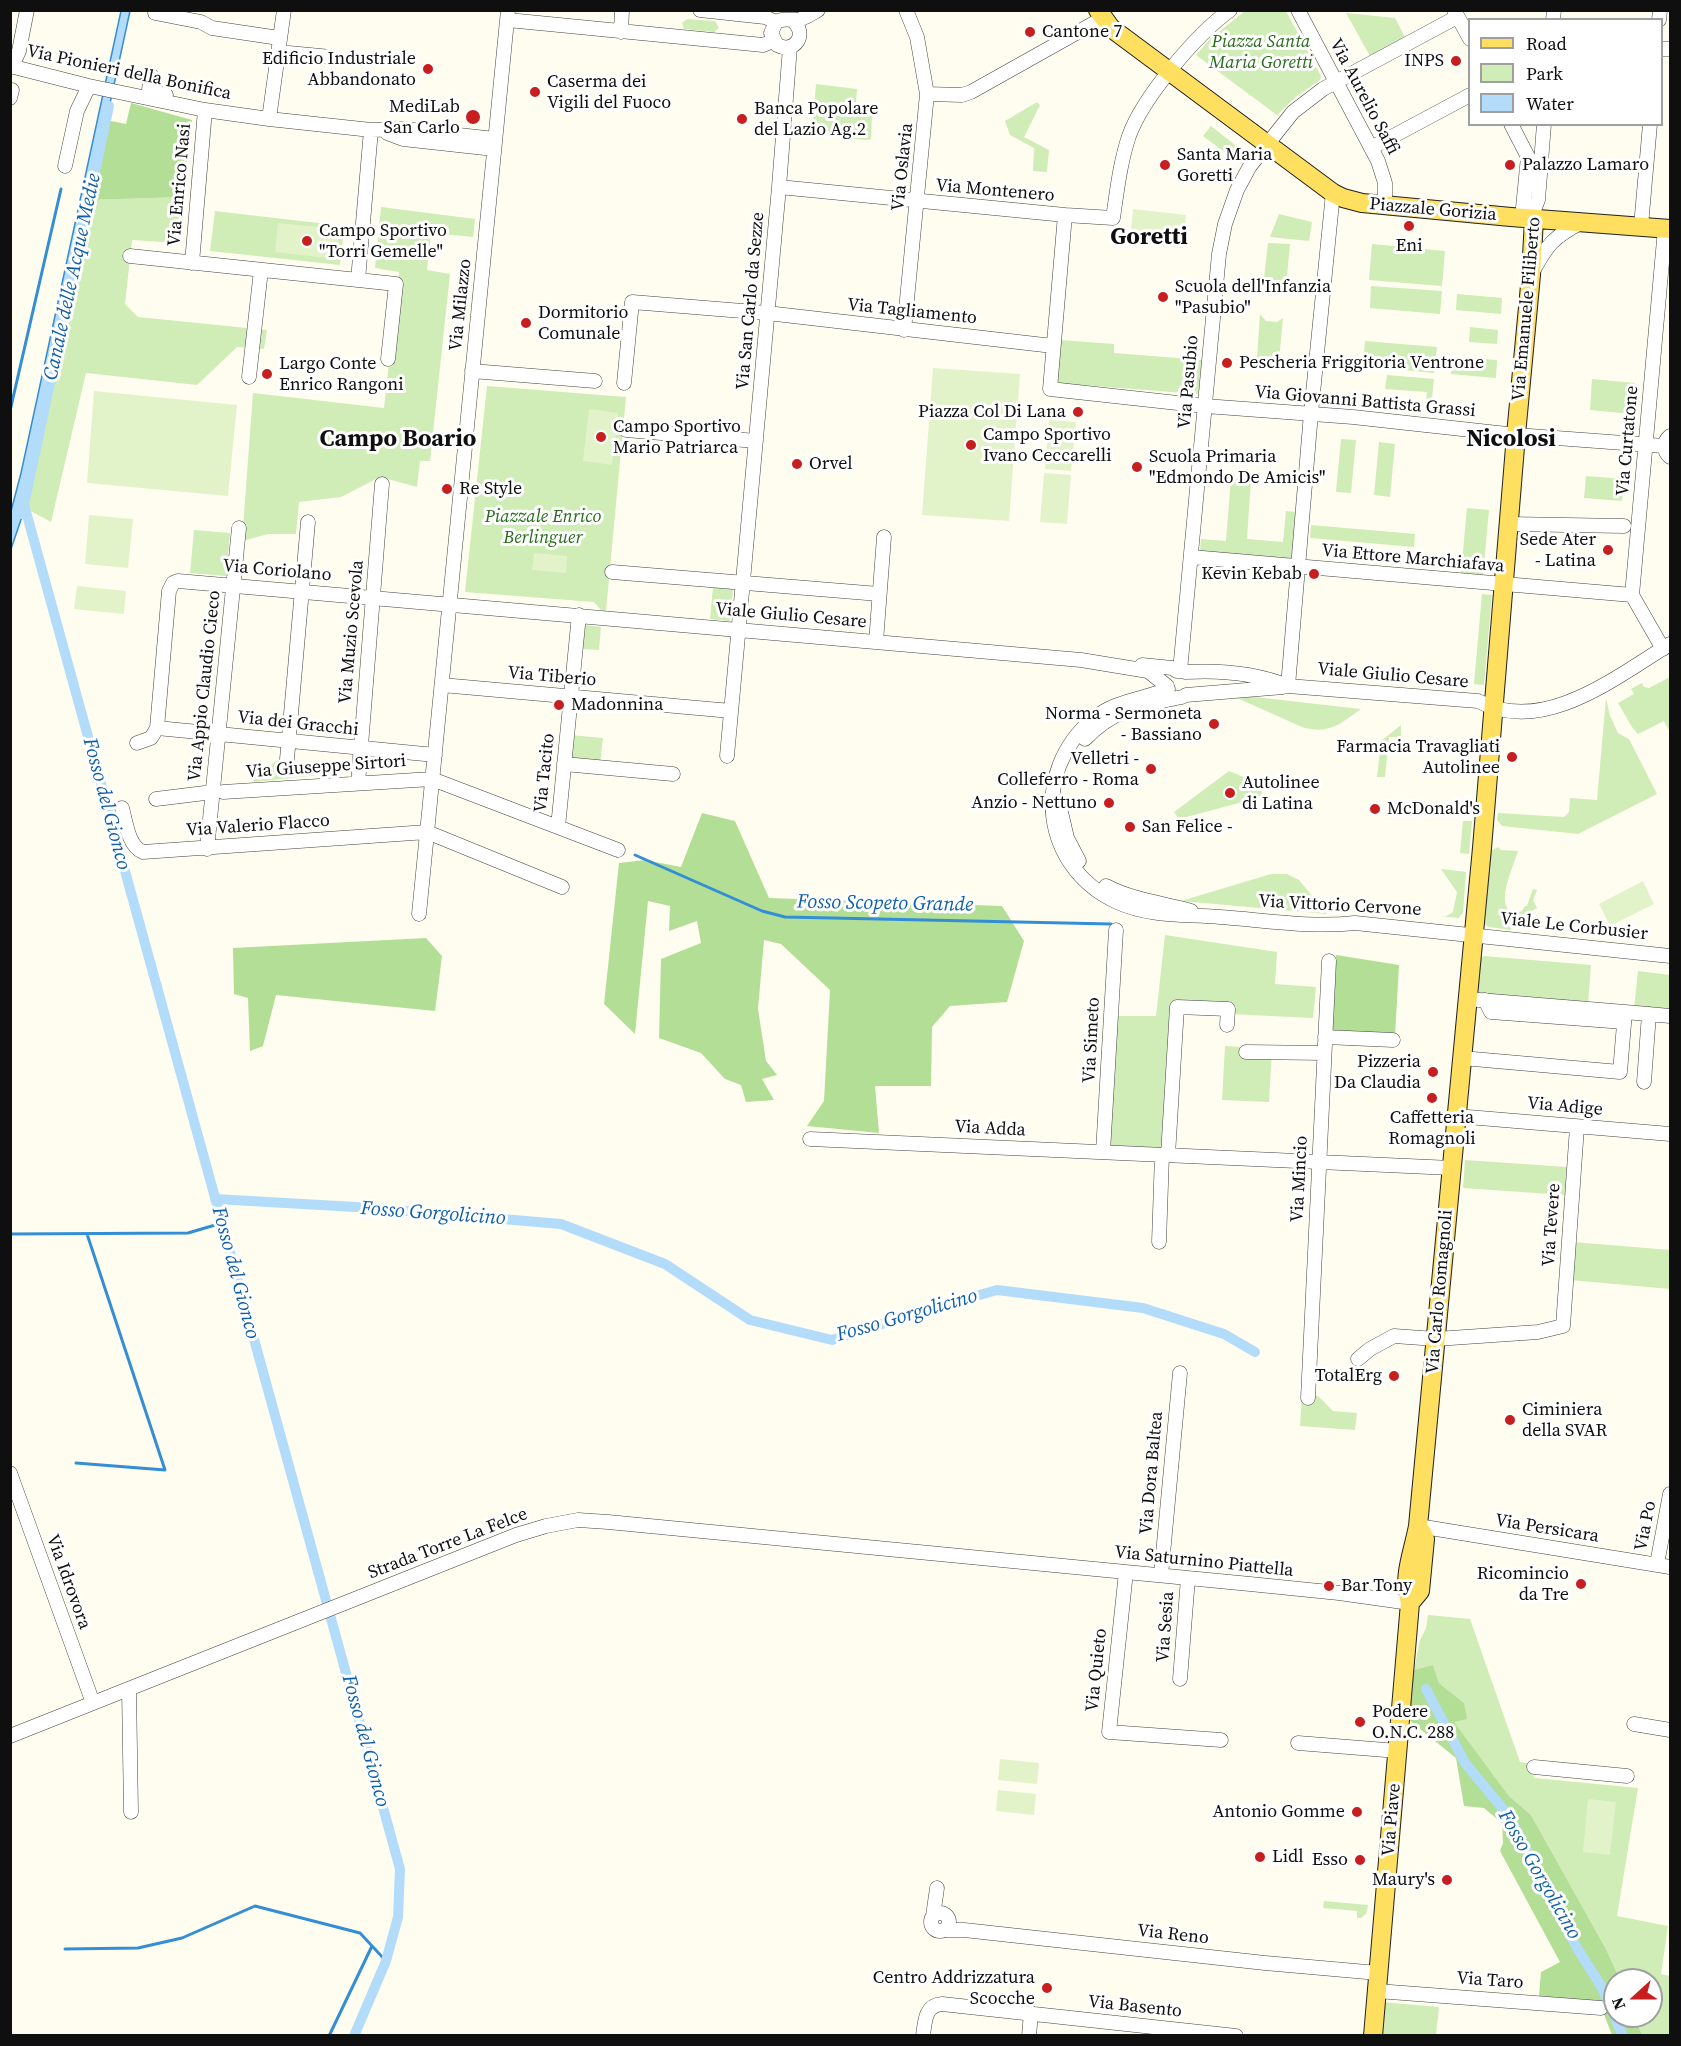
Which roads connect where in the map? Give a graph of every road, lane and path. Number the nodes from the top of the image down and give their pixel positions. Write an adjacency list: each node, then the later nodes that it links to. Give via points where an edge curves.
1 (27, 10): 22 (street)
2 (284, 10): 17 (street)
3 (622, 10): 15 (street)
4 (700, 10): 14 (street, via 765,17)
5 (818, 10): 13 (street)
6 (906, 10): 27 (street, Via Oslavia, via 920,48)
7 (1230, 10): 23 (street)
8 (1298, 10): 25 (street, Via Aurelio Saffi)
9 (155, 13): 17 (street, via 201,22 212,28)
10 (1101, 14): 23 (main road, Piazzale Gorizia, via 1107,25); 27 (street, via 970,92)
11 (1456, 14): 16 (street); 25 (street, Via Pasubio)
12 (508, 15): 15 (street); 37 (street, Via Milazzo)
13 (793, 21): 14 (street); 19 (street, via 800,37)
14 (776, 22): 18 (street, via 771,33)
15 (621, 32): 18 (street, via 763,45)
16 (1468, 35)
17 (279, 38): 20 (street)
18 (774, 41): 19 (street, via 781,47)
19 (790, 47): 41 (street, Via San Carlo da Sezze)
20 (278, 52): 21 (street); 31 (street)
21 (331, 57)
22 (14, 67): 26 (street, Via Pionieri della Bonifica)
23 (1170, 72): 38 (main road, Piazzale Gorizia); 45 (street, Via Montenero, via 1147,102 1130,134 1121,163 1113,218)
24 (151, 75): 30 (street, via 149,90 227,104)
25 (1336, 82): 38 (street, Via Pasubio, via 1299,106); 39 (street, Via Aurelio Saffi)
26 (89, 86): 29 (street, Via Pionieri della Bonifica); 40 (street, via 76,111)
27 (927, 94): 43 (street, Via Oslavia)
28 (1468, 96): 39 (street)
29 (205, 110): 30 (street, Via Pionieri della Bonifica); 51 (street, Via Enrico Nasi)
30 (234, 114): 31 (street, Via Pionieri della Bonifica)
31 (269, 119): 36 (street, Via Pionieri della Bonifica)
32 (1512, 126): 46 (street, via 1528,157)
33 (1522, 126): 46 (street, via 1535,152)
34 (1544, 126): 46 (street, Via Emanuele Filiberto, via 1538,200)
35 (1650, 126): 48 (street)
36 (377, 130): 37 (street, Via Pionieri della Bonifica, via 403,139); 54 (street)
37 (494, 144): 59 (street, Via Milazzo)
38 (1267, 144): 42 (main road, Piazzale Gorizia); 63 (street, Via Pasubio, via 1237,190 1223,231)
39 (1371, 148): 44 (street, Via Aurelio Saffi, via 1384,176)
40 (65, 166)
41 (780, 187): 43 (street, Via Montenero); 55 (street, Via San Carlo da Sezze)
42 (1333, 193): 44 (main road, Piazzale Gorizia, via 1353,201); 64 (street)
43 (918, 202): 45 (street, Via Montenero); 56 (street, Via Oslavia)
44 (1384, 205): 46 (main road, Piazzale Gorizia)
45 (1065, 215): 57 (street)
46 (1530, 215): 47 (main road, Piazzale Gorizia); 53 (main road, Via Emanuele Filiberto)
47 (1582, 222): 48 (main road, Piazzale Gorizia); 53 (street, via 1550,243)
48 (1641, 226): 49 (main road, Piazzale Gorizia)
49 (1668, 229): 68 (street, Via Curtatone)
50 (130, 256): 51 (street)
51 (192, 263): 52 (street)
52 (261, 270): 54 (street); 60 (street)
53 (1531, 275): 66 (main road, Via Emanuele Filiberto)
54 (358, 280): 58 (street, via 396,284)
55 (767, 314): 56 (street, Via Tagliamento); 62 (street, Via Tagliamento, via 632,302); 67 (street, Via San Carlo da Sezze)
56 (904, 330): 57 (street, Via Tagliamento)
57 (1053, 345): 63 (street, via 1050,389)
58 (388, 359)
59 (472, 371): 61 (street); 86 (street, Via Milazzo)
60 (249, 377)
61 (595, 381)
62 (624, 383)
63 (1205, 406): 64 (street, Via Giovanni Battista Grassi); 76 (street, Via Pasubio)
64 (1311, 413): 66 (street, Via Giovanni Battista Grassi); 77 (street)
65 (626, 430): 67 (street)
66 (1516, 435): 68 (street, Via Giovanni Battista Grassi); 72 (main road, Via Emanuele Filiberto)
67 (756, 441): 79 (street, Via San Carlo da Sezze)
68 (1646, 445): 69 (street, Via Giovanni Battista Grassi); 84 (street, Via Curtatone)
69 (1668, 446)
70 (382, 484): 85 (street, Via Muzio Scevola)
71 (308, 522): 82 (street)
72 (1509, 524): 73 (street); 81 (main road, Via Emanuele Filiberto)
73 (1624, 526)
74 (239, 528): 80 (street, Via Appio Claudio Cieco)
75 (884, 537): 83 (street)
76 (1191, 557): 77 (street, Via Ettore Marchiafava); 92 (street, Via Pasubio)
77 (1298, 566): 81 (street, Via Ettore Marchiafava); 94 (street)
78 (612, 572): 79 (street)
79 (744, 583): 83 (street); 88 (street, Via San Carlo da Sezze)
80 (233, 585): 82 (street, Via Coriolano); 100 (street, Via Coriolano, via 173,583 169,591); 101 (street, Via Appio Claudio Cieco)
81 (1503, 585): 84 (street, Via Ettore Marchiafava); 98 (main road, Via Emanuele Filiberto)
82 (302, 591): 85 (street, Via Coriolano); 102 (street)
83 (879, 594): 89 (street)
84 (1632, 595): 90 (street)
85 (373, 597): 86 (street, Via Coriolano); 104 (street, Via Muzio Scevola)
86 (450, 604): 87 (street, Viale Giulio Cesare); 93 (street, Via Giuseppe Sirtori)
87 (579, 615): 88 (street, Viale Giulio Cesare); 96 (street, Via Tacito)
88 (740, 630): 89 (street, Viale Giulio Cesare); 99 (street, Via San Carlo da Sezze)
89 (876, 642): 91 (street, Viale Giulio Cesare, via 1081,660)
90 (1667, 646): 98 (street, Viale Giulio Cesare, via 1587,694 1561,705 1527,711)
91 (1129, 668): 92 (street, Viale Giulio Cesare, via 1162,666); 95 (street, Viale Giulio Cesare, via 1148,671)
92 (1181, 671): 94 (street, Viale Giulio Cesare, via 1228,673); 95 (street, via 1170,675); 97 (street, via 1193,681 1192,689)
93 (442, 685): 96 (street, Via Tiberio); 105 (street, Via Giuseppe Sirtori)
94 (1288, 686): 97 (street, Viale Giulio Cesare); 98 (street, Viale Giulio Cesare, via 1478,701)
95 (1168, 687): 97 (street, via 1174,695); 121 (street, Via Vittorio Cervone, via 1117,704 1092,719 1077,736 1061,760 1055,779 1054,822 1062,849 1075,871 1104,896 1153,913)
96 (571, 696): 99 (street, Via Tiberio); 108 (street, Via Tacito)
97 (1184, 696): 121 (street, Via Vittorio Cervone, via 1127,710 1093,731 1068,766 1061,812 1072,849 1096,880 1135,898)
98 (1493, 710): 123 (main road, Via Carlo Romagnoli)
99 (732, 711): 106 (street, Via San Carlo da Sezze)
100 (157, 728): 101 (street, Via dei Gracchi); 103 (street, via 151,738)
101 (219, 734): 102 (street, Via dei Gracchi); 112 (street, Via Appio Claudio Cieco)
102 (289, 741): 104 (street, Via dei Gracchi); 107 (street)
103 (137, 743)
104 (361, 748): 105 (street, Via dei Gracchi); 111 (street, Via Muzio Scevola)
105 (435, 755): 110 (street, Via Giuseppe Sirtori)
106 (727, 756)
107 (287, 759)
108 (564, 764): 109 (street); 115 (street, Via Tacito)
109 (673, 774)
110 (432, 779): 111 (street, Via Giuseppe Sirtori); 115 (street); 116 (street, Via Giuseppe Sirtori)
111 (358, 783): 112 (street, Via Giuseppe Sirtori)
112 (218, 792): 113 (street, Via Giuseppe Sirtori); 117 (street, Via Appio Claudio Cieco)
113 (156, 799)
114 (122, 808): 117 (street, Via Valerio Flacco, via 132,843 141,851)
115 (558, 827): 118 (street)
116 (427, 832): 117 (street, Via Valerio Flacco); 119 (street); 120 (street, Via Giuseppe Sirtori)
117 (207, 849)
118 (618, 850)
119 (562, 887)
120 (419, 914)
121 (1204, 915): 123 (street, Via Vittorio Cervone, via 1330,926 1355,923)
122 (1116, 930): 141 (street, Via Simeto)
123 (1473, 935): 124 (street, Viale Le Corbusier); 126 (main road, Via Carlo Romagnoli)
124 (1671, 956)
125 (1329, 962): 131 (street, Via Mincio)
126 (1476, 1000): 129 (street, via 1491,1012); 135 (main road, Via Carlo Romagnoli)
127 (1649, 1014): 128 (street); 129 (street); 136 (street)
128 (1671, 1016)
129 (1625, 1017): 135 (street, via 1620,1072)
130 (1227, 1025): 142 (street, via 1227,1009 1177,1007)
131 (1325, 1037): 132 (street); 134 (street, Via Mincio)
132 (1393, 1040)
133 (1246, 1052): 134 (street)
134 (1324, 1053): 143 (street, Via Mincio)
135 (1462, 1058): 137 (main road, Via Carlo Romagnoli)
136 (1644, 1082)
137 (1456, 1116): 138 (street, Via Adige); 144 (main road, Via Carlo Romagnoli)
138 (1577, 1127): 139 (street, Via Adige); 146 (street, Via Tevere, via 1563,1326 1538,1332)
139 (1671, 1134)
140 (810, 1139): 141 (street, Via Adda)
141 (1103, 1152): 142 (street, Via Adda)
142 (1165, 1155): 143 (street, Via Adda); 145 (street)
143 (1319, 1162): 144 (street, Via Adda); 149 (street, Via Mincio)
144 (1452, 1168): 146 (main road, Via Carlo Romagnoli)
145 (1159, 1242)
146 (1436, 1339): 147 (street, via 1394,1336); 152 (main road, Via Carlo Romagnoli)
147 (1358, 1359)
148 (1180, 1374): 156 (street, Via Dora Baltea)
149 (1308, 1398)
150 (10, 1473): 161 (street, Via Idrovora)
151 (1671, 1494): 154 (street, Via Po)
152 (1418, 1526): 154 (street, Via Persicara); 158 (main road, Via Piave, via 1425,1539 1420,1591)
153 (995, 1560): 155 (street, Via Saturnino Piattella); 160 (street, Strada Torre La Felce, via 578,1520 516,1535)
154 (1664, 1566)
155 (1126, 1572): 156 (street, Via Saturnino Piattella); 165 (street, Via Quieto, via 1109,1732)
156 (1161, 1575): 157 (street, Via Saturnino Piattella)
157 (1188, 1578): 158 (street, Via Saturnino Piattella); 159 (street, Via Sesia)
158 (1410, 1603): 167 (main road, Via Piave)
159 (1180, 1679)
160 (129, 1689): 161 (street, Strada Torre La Felce); 170 (street)
161 (93, 1703): 164 (street, Strada Torre La Felce)
162 (1634, 1724): 163 (street)
163 (1671, 1730)
164 (10, 1736)
165 (1221, 1740)
166 (1299, 1743): 167 (street)
167 (1398, 1750): 172 (main road, Via Piave)
168 (1534, 1767): 169 (street)
169 (1627, 1776)
170 (131, 1812)
171 (936, 1894): 172 (street, Via Reno, via 942,1920 964,1930 1253,1962)
172 (1377, 1982): 173 (street, Via Taro); 178 (main road, Via Piave)
173 (1601, 2008)
174 (1031, 2013): 175 (street, Via Basento, via 934,2004 925,2017); 176 (street); 177 (street, Via Basento)
175 (923, 2036)
176 (1029, 2036)
177 (1236, 2036)
178 (1373, 2036)

